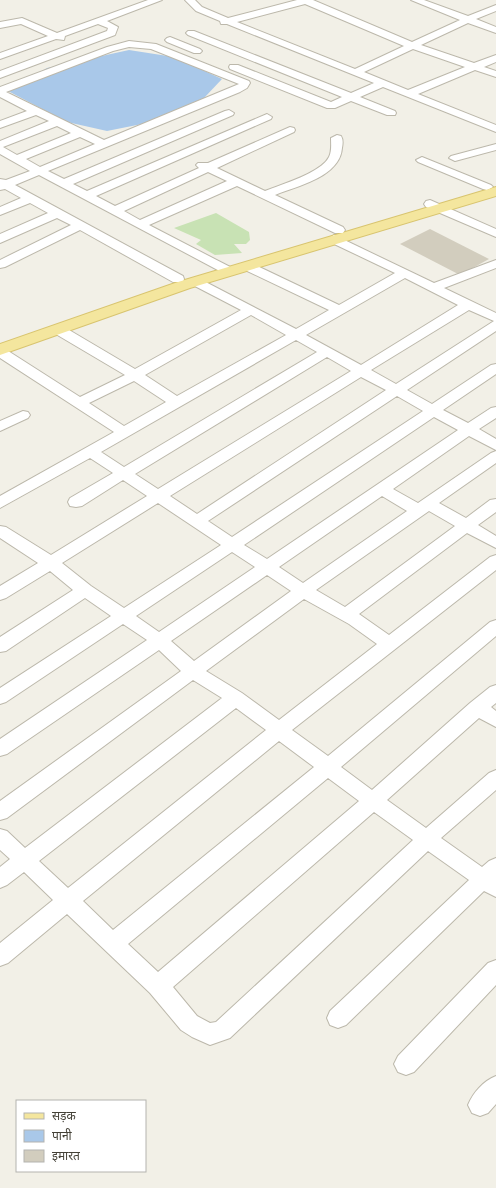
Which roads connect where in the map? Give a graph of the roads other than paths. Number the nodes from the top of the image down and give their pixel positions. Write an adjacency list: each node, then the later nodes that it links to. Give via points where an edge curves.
1 (157, 0): 7 (street)
2 (190, 0): 8 (street, via 199,9)
3 (307, 0): 8 (street); 16 (street)
4 (416, 0): 6 (street)
5 (496, 8): 6 (street)
6 (467, 19): 10 (street); 16 (street)
7 (99, 21): 12 (street); 14 (street, via 113,27 112,32)
8 (226, 21): 11 (street); 22 (street)
9 (0, 25): 12 (street, via 22,21)
10 (496, 30)
11 (191, 32): 13 (street); 26 (street)
12 (56, 36): 14 (street); 18 (street)
13 (170, 40): 15 (street); 19 (street)
14 (78, 45): 23 (street)
15 (153, 46): 32 (street, via 120,46 5,88); 47 (street, via 245,83 239,88)
16 (414, 46): 25 (street); 27 (street)
17 (0, 48): 18 (street)
18 (10, 52): 20 (street); 23 (street)
19 (206, 55)
20 (0, 56)
21 (496, 58): 25 (street)
22 (322, 61): 26 (street); 27 (street)
23 (33, 62): 29 (street)
24 (228, 64): 30 (street)
25 (475, 67): 28 (street); 33 (street)
26 (292, 73): 30 (street); 34 (street)
27 (354, 73): 31 (street)
28 (496, 74)
29 (0, 75)
30 (271, 83): 34 (street, via 331,106)
31 (381, 84): 33 (street); 34 (street)
32 (0, 93): 35 (street)
33 (408, 94): 43 (street)
34 (351, 97): 39 (street)
35 (11, 99): 36 (street); 37 (street)
36 (0, 103)
37 (36, 111): 41 (street); 42 (street)
38 (229, 113): 57 (street)
39 (392, 113)
40 (267, 117): 50 (street)
41 (57, 122): 45 (street); 48 (street)
42 (0, 125)
43 (493, 127)
44 (290, 130): 54 (street)
45 (80, 133): 47 (street); 51 (street)
46 (337, 138): 60 (street, via 332,162 306,178)
47 (103, 144): 55 (street)
48 (0, 145)
49 (496, 147): 52 (street)
50 (181, 155): 54 (street); 61 (street)
51 (7, 156): 55 (street)
52 (455, 158)
53 (422, 160): 59 (street)
54 (209, 168): 56 (street); 65 (street)
55 (39, 171): 57 (street); 58 (street)
56 (236, 182): 60 (street); 67 (street)
57 (64, 184): 61 (street)
58 (2, 185): 62 (street)
59 (493, 188): 63 (main road)
60 (265, 195): 70 (street)
61 (86, 196): 65 (street)
62 (29, 198): 64 (street); 66 (street)
63 (434, 206): 69 (street); 70 (main road)
64 (0, 211)
65 (114, 211): 67 (street)
66 (56, 214): 68 (street); 71 (street)
67 (140, 224): 75 (street)
68 (79, 226): 72 (street); 77 (street)
69 (496, 233)
70 (337, 235): 74 (main road); 75 (main road); 76 (street)
71 (0, 239)
72 (2, 264)
73 (496, 264): 79 (street)
74 (247, 266): 75 (main road); 82 (street)
75 (225, 269): 77 (main road); 78 (main road)
76 (403, 274): 79 (street); 82 (street)
77 (178, 279): 87 (main road)
78 (196, 281): 81 (street); 85 (main road)
79 (434, 287): 80 (street)
80 (467, 305): 83 (street); 91 (street)
81 (251, 310): 86 (street); 92 (street)
82 (339, 310): 86 (street)
83 (496, 318)
84 (496, 325): 93 (street)
85 (59, 330): 88 (main road); 92 (street)
86 (295, 335): 89 (street); 95 (street)
87 (0, 343)
88 (0, 351): 94 (street)
89 (326, 352): 91 (street); 105 (street)
90 (496, 368): 96 (street)
91 (360, 371): 93 (street); 107 (street)
92 (135, 375): 94 (street); 95 (street)
93 (396, 390): 96 (street); 112 (street)
94 (79, 403): 101 (street)
95 (177, 403): 101 (street)
96 (433, 410): 100 (street); 116 (street)
97 (496, 411): 100 (street)
98 (23, 415): 99 (street)
99 (0, 427)
100 (468, 430): 102 (street); 106 (street)
101 (125, 433): 103 (street)
102 (496, 445)
103 (92, 452): 105 (street); 109 (street)
104 (496, 456): 111 (street)
105 (124, 473): 107 (street); 108 (street)
106 (381, 489): 111 (street); 119 (street)
107 (157, 497): 112 (street); 118 (street)
108 (76, 502)
109 (0, 503)
110 (496, 504): 113 (street)
111 (422, 507): 113 (street); 121 (street)
112 (196, 522): 116 (street)
113 (465, 527): 115 (street); 124 (street)
114 (3, 538): 118 (street)
115 (496, 543)
116 (232, 545): 119 (street); 123 (street)
117 (496, 561): 127 (street)
118 (51, 563): 120 (street); 122 (street)
119 (266, 568): 121 (street); 126 (street)
120 (85, 590): 123 (street); 128 (street)
121 (303, 591): 124 (street); 129 (street)
122 (0, 594)
123 (124, 615): 126 (street); 131 (street)
124 (346, 615): 127 (street)
125 (496, 626): 137 (street)
126 (159, 640): 129 (street); 136 (street)
127 (388, 644): 135 (street)
128 (0, 646)
129 (194, 672): 132 (street); 140 (street)
130 (496, 692): 133 (street)
131 (0, 697)
132 (236, 698): 135 (street); 143 (street)
133 (477, 708): 134 (street); 139 (street)
134 (496, 720)
135 (278, 731): 137 (street); 146 (street)
136 (0, 749)
137 (328, 767): 139 (street); 147 (street)
138 (496, 778): 142 (street)
139 (373, 801): 142 (street); 150 (street)
140 (0, 812)
141 (0, 837): 143 (street)
142 (427, 839): 144 (street); 150 (street, via 222,1031 210,1034 189,1023)
143 (25, 861): 145 (street); 146 (street)
144 (492, 878): 151 (street)
145 (0, 879)
146 (68, 901): 147 (street); 148 (street)
147 (112, 944): 150 (street)
148 (0, 956)
149 (496, 970): 152 (street)
150 (158, 986)
151 (338, 1018)
152 (406, 1064)
153 (496, 1087): 154 (street)
154 (480, 1105)

